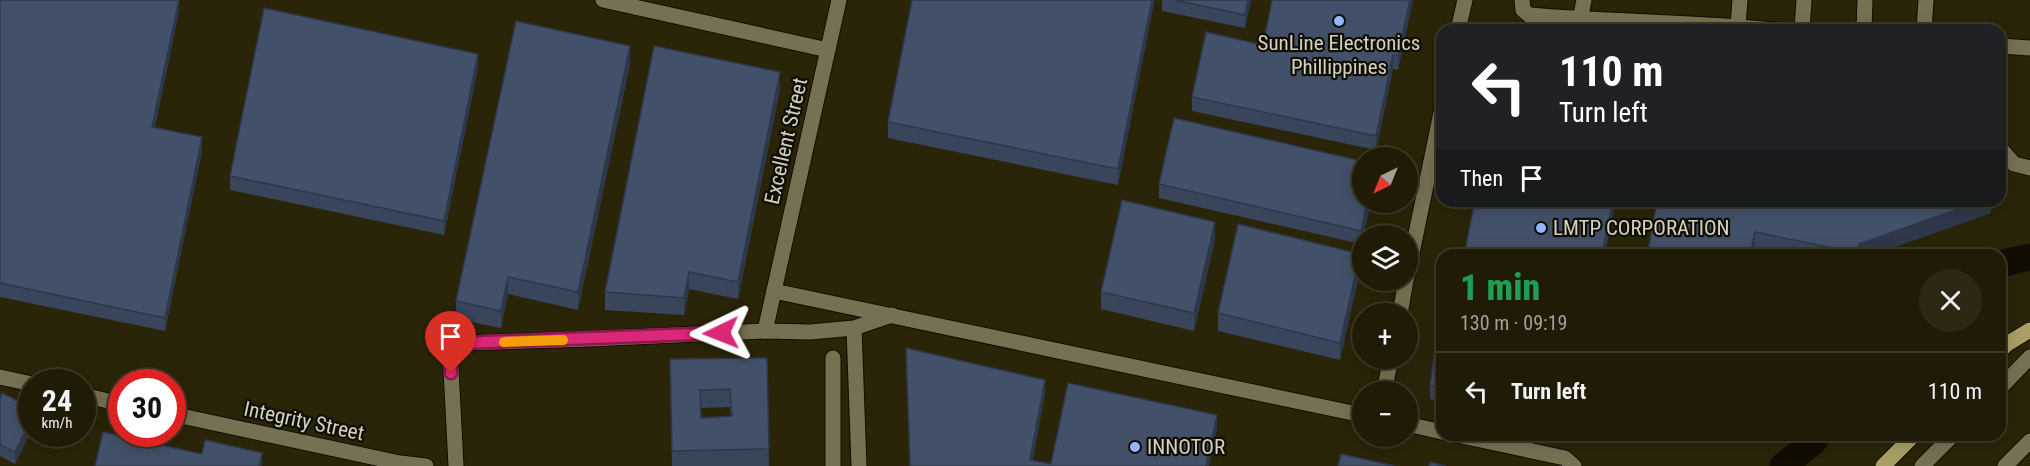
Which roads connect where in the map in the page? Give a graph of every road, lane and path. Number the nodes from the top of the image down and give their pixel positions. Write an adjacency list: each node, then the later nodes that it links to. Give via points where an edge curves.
1 (603, 0): 19 (street)
2 (839, 0): 19 (street, Excellent Street)
3 (1464, 0): 11 (street)
4 (1522, 0): 10 (street, via 1523,10 1529,15)
5 (1584, 0): 10 (street)
6 (1740, 0): 13 (street)
7 (1804, 0): 14 (street)
8 (1865, 0): 15 (street)
9 (1926, 0): 16 (street)
10 (1580, 20): 12 (street)
11 (1459, 24)
12 (1685, 24)
13 (1738, 24)
14 (1802, 24)
15 (1864, 24)
16 (1924, 24)
17 (2006, 46): 18 (street)
18 (2030, 48)
19 (828, 50): 24 (street, Excellent Street)
20 (1436, 137): 23 (street)
21 (2006, 155): 22 (street, via 2014,164)
22 (2030, 168)
23 (1418, 225)
24 (774, 291): 25 (street); 28 (street, Excellent Street)
25 (892, 315): 26 (street); 35 (street)
26 (854, 328): 28 (street); 46 (street)
27 (2030, 330): 29 (main road)
28 (765, 331): 44 (street, via 461,343 450,350)
29 (2006, 345)
30 (2030, 357): 34 (street)
31 (833, 358): 45 (street)
32 (0, 377): 33 (street)
33 (18, 381)
34 (2006, 382)
35 (1352, 413)
36 (186, 417): 43 (street, Integrity Street, via 400,464)
37 (1418, 427): 38 (street)
38 (1436, 431)
39 (1485, 441): 47 (street, via 1565,458)
40 (1908, 441): 48 (main road)
41 (1947, 441): 49 (street)
42 (2030, 441): 50 (street)
43 (426, 466)
44 (456, 466)
45 (833, 466)
46 (859, 466)
47 (1574, 466)
48 (1883, 466)
49 (1922, 466)
50 (2005, 466)

